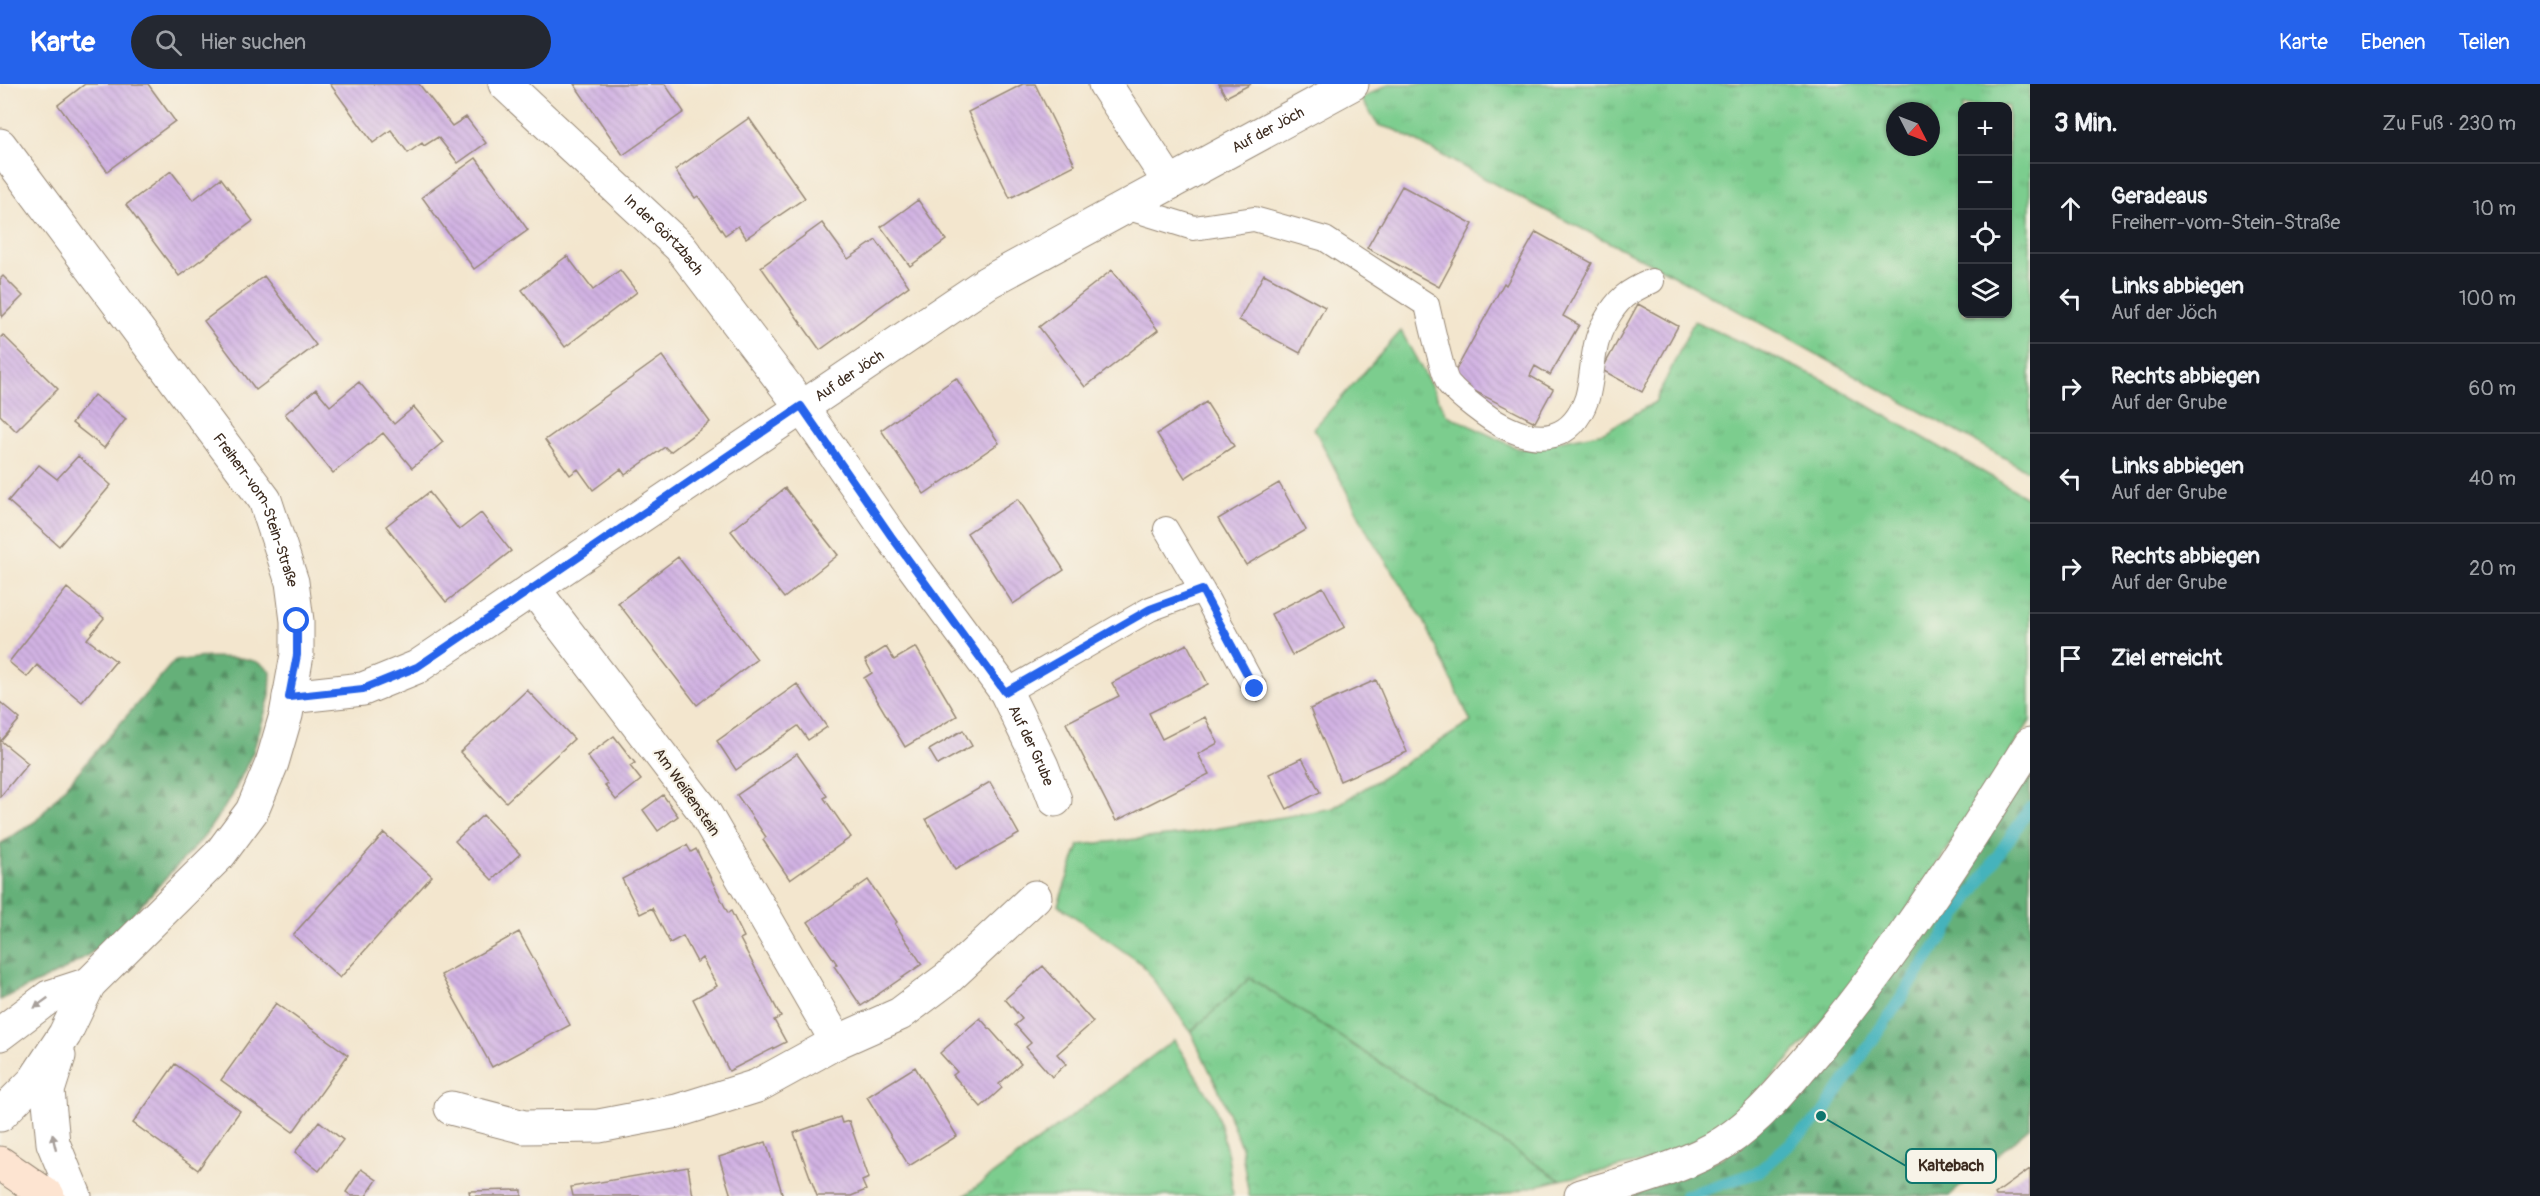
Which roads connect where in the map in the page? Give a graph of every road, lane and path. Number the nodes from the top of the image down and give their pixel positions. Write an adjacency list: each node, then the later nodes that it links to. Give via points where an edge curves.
1 (505, 84): 8 (street, In der Görtzbach, via 680,248)
2 (1105, 84): 5 (street)
3 (1352, 84): 5 (street, Auf der Jöch)
4 (0, 145): 14 (street, Freiherr-vom-Stein-Straße, via 265,500 292,582 297,621 297,655)
5 (1170, 183): 6 (street, Auf der Jöch)
6 (1126, 207): 7 (lane, via 1194,228 1254,219 1325,239 1426,304 1447,383 1493,421 1522,436 1555,437 1575,421 1587,397 1592,359 1604,324 1622,296); 8 (street, Auf der Jöch, via 987,282)
7 (1652, 281)
8 (801, 406): 10 (street, Auf der Jöch); 13 (street, Auf der Grube)
9 (1166, 529): 11 (lane)
10 (533, 588): 14 (street, Auf der Jöch, via 417,667 363,689); 21 (street, Am Weißenstein, via 703,810)
11 (1202, 590): 12 (lane); 13 (lane, Auf der Grube, via 1150,609)
12 (1255, 689)
13 (1005, 692): 16 (street, Auf der Grube)
14 (289, 697): 18 (street, Freiherr-vom-Stein-Straße, via 272,763 252,811 220,854)
15 (2030, 744): 27 (street, via 1911,927 1824,1041 1764,1111 1714,1148 1661,1173)
16 (1055, 800)
17 (1035, 897): 21 (street, via 948,978 900,1014)
18 (89, 984): 19 (street, Freiherr-vom-Stein-Straße, one-way to 19, via 49,997); 20 (street, Freiherr-vom-Stein-Straße)
19 (0, 1034)
20 (65, 1034): 23 (street, Freiherr-vom-Stein-Straße, via 34,1081); 26 (street, Freiherr-vom-Stein-Straße, one-way to 20, via 53,1143 48,1091)
21 (837, 1042): 22 (street, via 757,1086 677,1111 599,1126 524,1127)
22 (451, 1108)
23 (0, 1115)
24 (0, 1163): 25 (main road)
25 (48, 1196)
26 (75, 1196)
27 (1581, 1196)

